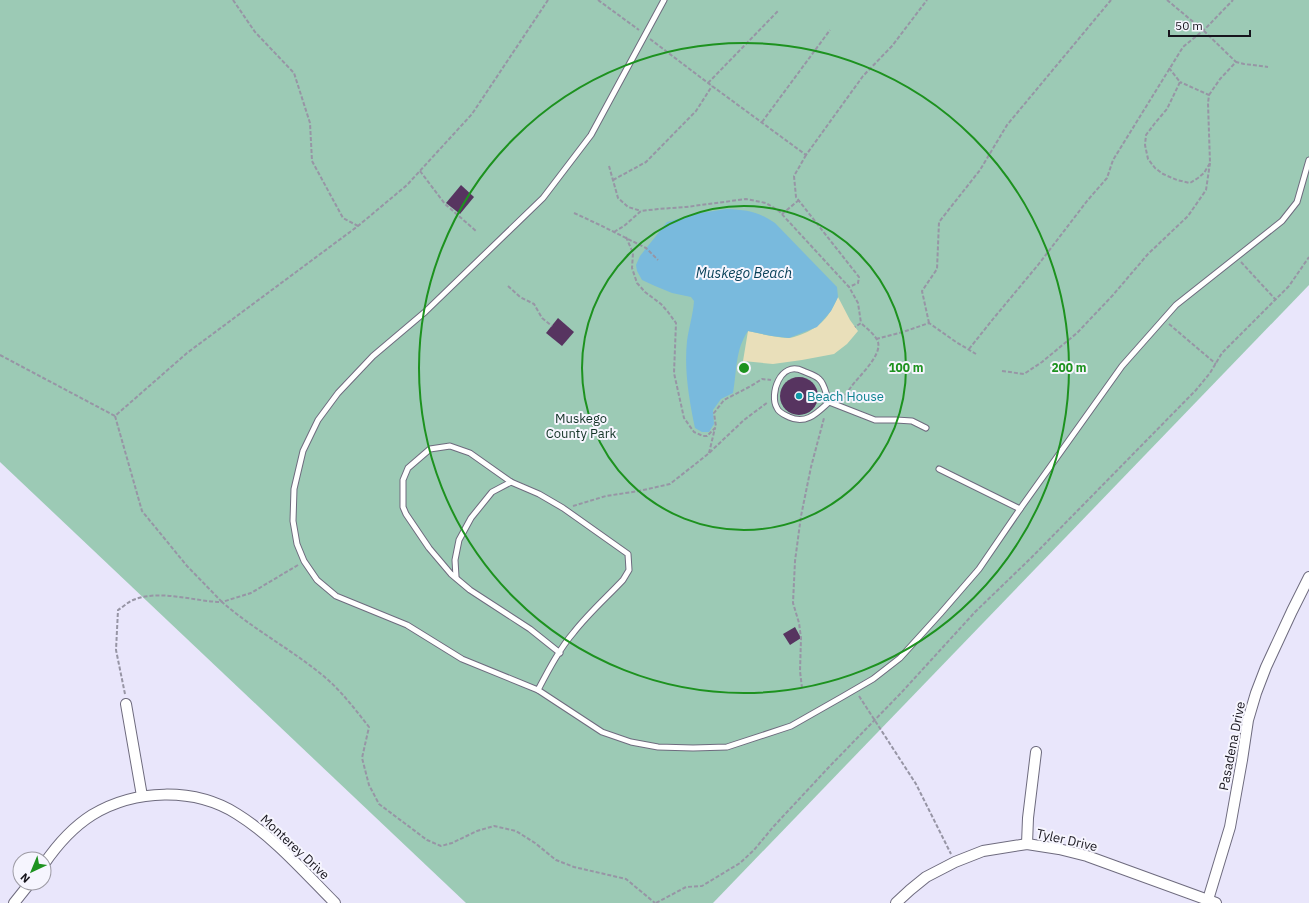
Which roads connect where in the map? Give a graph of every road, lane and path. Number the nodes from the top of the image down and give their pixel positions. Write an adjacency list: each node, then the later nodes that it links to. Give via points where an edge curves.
1 (233, 0): 31 (path, via 255,32 294,73 310,123 312,162 344,218)
2 (548, 0): 25 (path, via 472,114)
3 (598, 0): 12 (path)
4 (664, 0): 12 (lane)
5 (926, 0): 21 (path, via 892,46 863,76)
6 (1111, 0): 43 (path, via 1007,124 980,170 939,222 937,269 922,291)
7 (1167, 0): 11 (path)
8 (1233, 0): 11 (path)
9 (778, 11): 17 (path)
10 (830, 30): 20 (path)
11 (1203, 30): 13 (path); 15 (path, via 1183,47)
12 (645, 35): 17 (path); 64 (lane, via 591,135 543,198 425,312 373,356 338,393 318,420 303,451 294,489 293,521 297,544)
13 (1236, 62): 14 (path); 19 (path)
14 (1268, 67)
15 (1169, 68): 16 (path); 47 (path, via 1113,160 1107,178)
16 (1180, 82): 19 (path); 23 (path, via 1167,109 1146,135 1148,159 1163,174 1190,183 1198,178)
17 (708, 83): 18 (path)
18 (712, 86): 20 (path); 26 (path, via 696,112 646,162)
19 (1209, 95): 23 (path)
20 (762, 122): 21 (path)
21 (806, 155): 27 (path, via 794,176 796,197)
22 (1309, 160): 36 (lane, via 1297,202 1282,221)
23 (1210, 163): 51 (path, via 1206,190 1188,216 1148,254 1114,295 1077,333 1024,374)
24 (609, 166): 26 (path)
25 (420, 171): 31 (path); 32 (path, via 446,204)
26 (613, 180): 28 (path, via 618,198 628,207)
27 (799, 200): 30 (path); 39 (path, via 859,277 858,283)
28 (641, 211): 30 (path, via 746,199 766,203); 33 (path)
29 (574, 213): 33 (path)
30 (782, 214): 39 (path)
31 (358, 226): 56 (path, via 187,353)
32 (476, 231)
33 (614, 232): 34 (path)
34 (626, 237): 37 (path, via 646,248); 57 (path, via 633,253 632,268 637,283 676,323 674,373 684,418 694,432 703,436 707,436)
35 (1309, 257): 40 (path)
36 (1236, 258): 40 (path); 41 (lane, via 1176,305)
37 (658, 260)
38 (508, 286): 44 (path, via 520,297 534,304 542,318)
39 (849, 287): 42 (path, via 858,302)
40 (1276, 300): 50 (path, via 1222,354)
41 (1163, 319): 50 (path); 63 (lane, via 1122,366)
42 (861, 323): 45 (path); 46 (path)
43 (929, 323): 46 (path); 47 (path)
44 (552, 326)
45 (855, 327)
46 (876, 339): 55 (path, via 877,352 873,360)
47 (969, 349): 48 (path)
48 (976, 354)
49 (0, 355): 56 (path)
50 (1216, 364): 73 (path, via 1196,390 975,612)
51 (1002, 371)
52 (779, 380): 53 (lane); 54 (lane, via 784,372 791,368 798,369 819,379); 57 (path, via 762,379 724,400 714,413)
53 (775, 397): 54 (lane, via 777,410 795,420 806,419); 59 (path, via 744,420)
54 (829, 402): 55 (lane); 69 (path, via 811,467 795,561 793,602 801,638)
55 (838, 406): 58 (lane, via 875,420 912,421)
56 (115, 416): 67 (path, via 142,511 187,566)
57 (716, 427): 59 (path)
58 (926, 428)
59 (708, 454): 62 (path, via 670,484 606,496)
60 (939, 469): 63 (lane)
61 (511, 482): 62 (lane); 65 (lane, via 492,492 471,518 459,540 455,560); 65 (lane, via 470,453 450,446 430,449 408,468 404,480 403,507 406,514 429,548)
62 (563, 508): 68 (lane, via 628,554 629,570 623,580 573,632)
63 (1020, 509): 71 (lane, via 979,569 935,620 900,658)
64 (304, 560): 67 (path, via 251,593); 70 (lane, via 317,580 336,596 407,625 462,659)
65 (456, 577): 68 (lane, via 470,590 530,629)
66 (1309, 577): 80 (street, Pasadena Drive, via 1266,666 1256,693 1248,720 1230,827)
67 (222, 602): 72 (path, via 169,596 142,596 131,600 118,610 116,650); 83 (path, via 236,615 337,688 369,726 362,758 378,804 427,840 441,846 494,826 516,831 556,860 574,867 626,879)
68 (560, 653): 70 (lane)
69 (802, 688)
70 (538, 690): 71 (lane, via 602,732 631,742 658,747 693,748 727,747 791,726)
71 (855, 690): 73 (path)
72 (126, 704): 75 (street)
73 (875, 719): 78 (path, via 916,784); 83 (path, via 740,863 702,886 686,886)
74 (1036, 752): 76 (street)
75 (142, 796): 77 (street, Monterey Drive, via 104,808 92,815 68,834); 82 (street, Monterey Drive, via 171,795 199,798 236,813 269,838)
76 (1027, 844): 78 (street, Tyler Drive, via 983,852); 80 (street, Tyler Drive, via 1087,856)
77 (52, 854)
78 (955, 862): 84 (street, Tyler Drive, via 926,877)
79 (24, 891): 81 (street)
80 (1210, 902)
81 (14, 903)
82 (335, 903)
83 (655, 903)
84 (896, 903)

